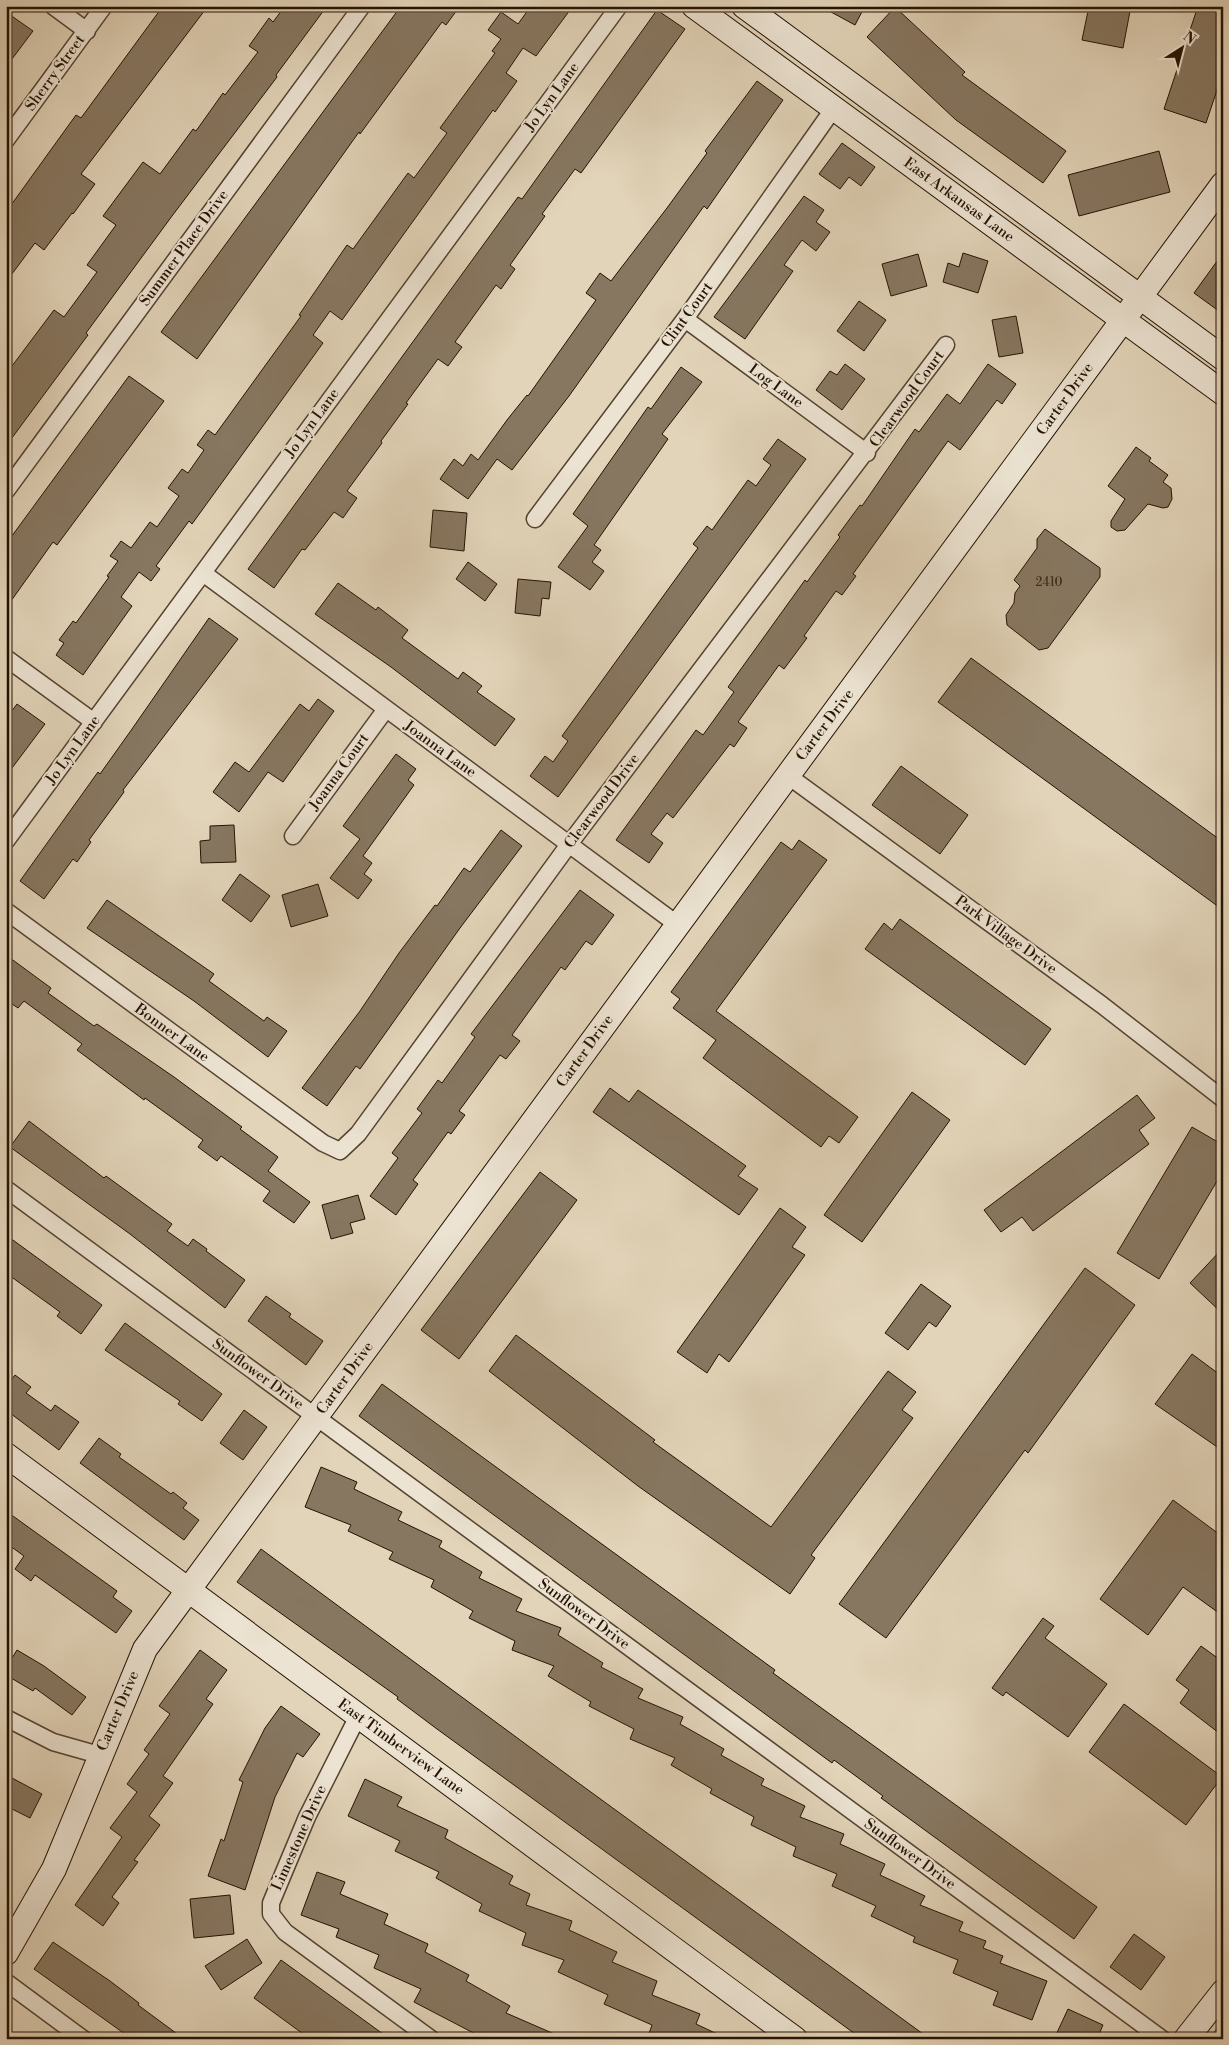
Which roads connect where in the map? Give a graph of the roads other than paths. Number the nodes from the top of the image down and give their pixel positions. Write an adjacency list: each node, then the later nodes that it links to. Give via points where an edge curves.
1 (53, 6): 7 (street)
2 (104, 6): 7 (street, Sherry Street)
3 (362, 6): 18 (street, Summer Place Drive)
4 (619, 6): 20 (street, Jo Lyn Lane)
5 (694, 6): 8 (street, East Arkansas Lane)
6 (744, 6): 11 (street, East Arkansas Lane)
7 (87, 31): 9 (street, Sherry Street)
8 (834, 108): 12 (street, Clint Court); 13 (street, East Arkansas Lane)
9 (6, 140)
10 (1223, 184): 11 (street, Carter Drive)
11 (1140, 297): 13 (street, Carter Drive); 15 (street, East Arkansas Lane)
12 (685, 319): 17 (street, Log Lane); 19 (street, Clint Court)
13 (1123, 320): 16 (street, East Arkansas Lane); 24 (street, Carter Drive)
14 (946, 345): 17 (street, Clearwood Court)
15 (1223, 358)
16 (1223, 393)
17 (867, 453): 27 (street, Clearwood Drive)
18 (6, 491)
19 (535, 519)
20 (202, 573): 22 (street, Joanna Lane); 23 (street, Jo Lyn Lane)
21 (6, 658): 23 (street)
22 (386, 709): 25 (street, Joanna Court); 27 (street, Joanna Lane)
23 (94, 722): 26 (street, Jo Lyn Lane)
24 (787, 775): 29 (street, Carter Drive); 30 (street, Park Village Drive, via 1102,1005)
25 (293, 836)
26 (6, 841)
27 (570, 844): 29 (street, Joanna Lane); 31 (street, Clearwood Drive, via 358,1134)
28 (6, 911): 31 (street, Bonner Lane, via 323,1143)
29 (678, 925): 33 (street, Carter Drive)
30 (1223, 1099)
31 (340, 1151)
32 (6, 1189): 33 (street, Sunflower Drive)
33 (316, 1418): 35 (street, Carter Drive); 45 (street, Sunflower Drive)
34 (6, 1456): 35 (street, East Timberview Lane)
35 (188, 1590): 36 (street, East Timberview Lane); 38 (street, Carter Drive, via 145,1649)
36 (358, 1716): 43 (street, Limestone Drive, via 307,1817 271,1903 271,1914 285,1932); 44 (street, East Timberview Lane)
37 (6, 1718): 38 (street, via 53,1742)
38 (99, 1755): 39 (street, Carter Drive, via 54,1869)
39 (6, 1953)
40 (6, 1982): 42 (street)
41 (1223, 1992): 46 (street)
42 (83, 2039)
43 (431, 2039)
44 (795, 2039)
45 (1162, 2039)
46 (1186, 2039)

